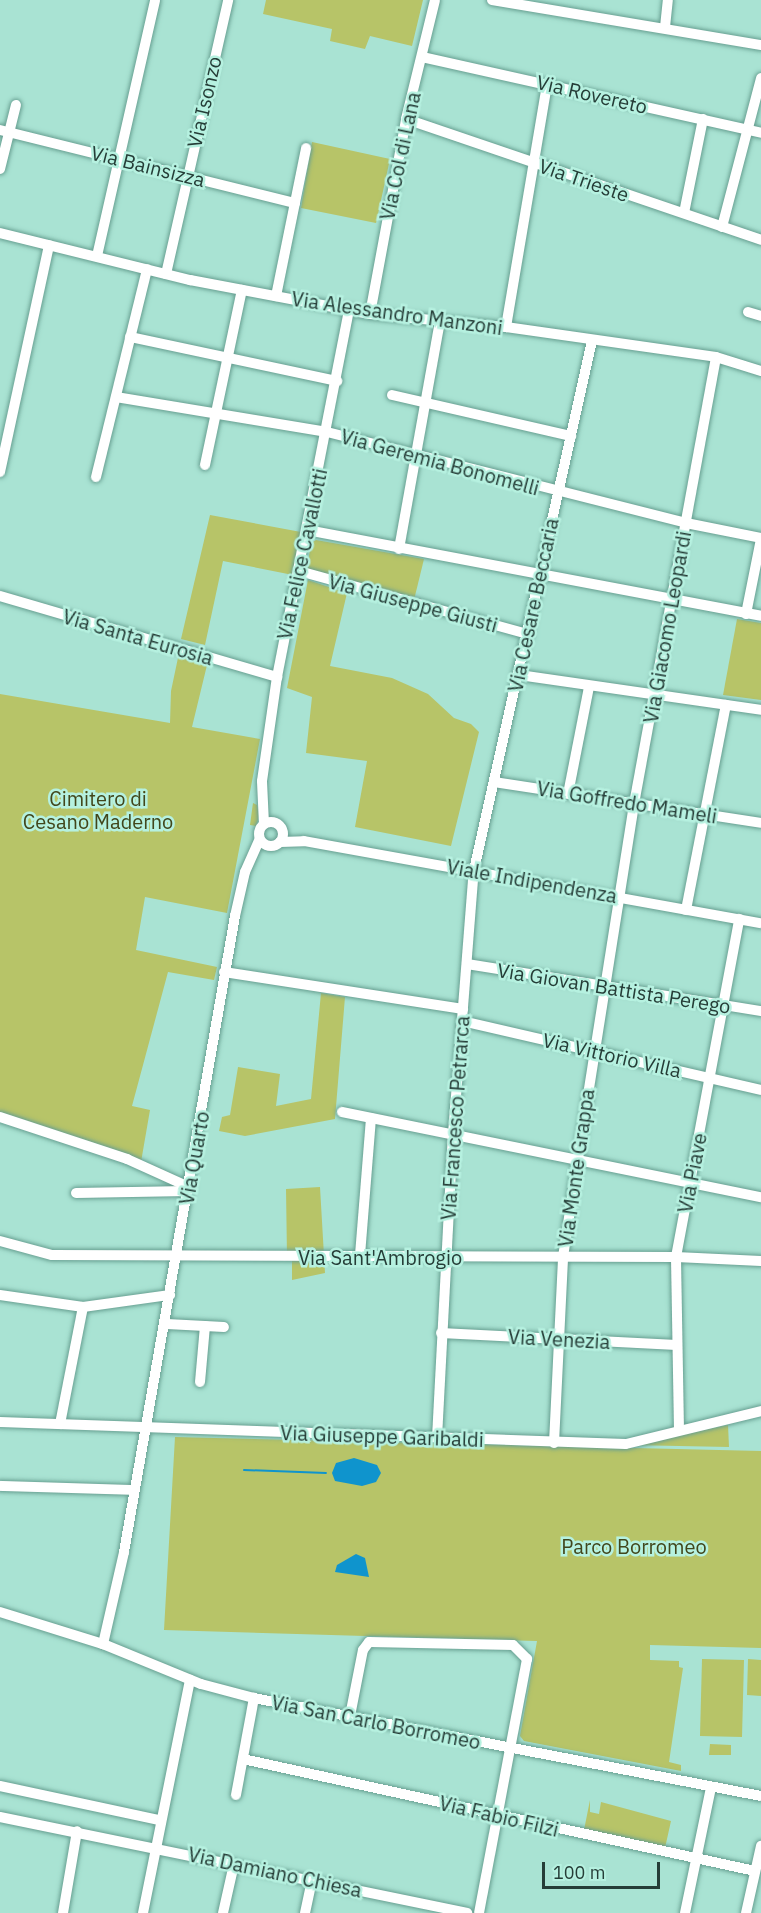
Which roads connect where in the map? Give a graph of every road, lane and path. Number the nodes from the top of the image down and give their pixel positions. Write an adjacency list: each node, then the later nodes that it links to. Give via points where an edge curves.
1 (155, 0): 18 (street)
2 (228, 0): 21 (street, Via Isonzo)
3 (435, 0): 8 (street, Via Col di Lana)
4 (492, 0): 6 (street)
5 (668, 0): 6 (street)
6 (665, 27): 7 (street)
7 (761, 45)
8 (422, 57): 10 (street, Via Rovereto); 13 (street, Via Col di Lana)
9 (761, 78): 14 (street)
10 (547, 85): 12 (street, Via Rovereto); 19 (street)
11 (16, 105): 15 (street)
12 (703, 119): 14 (street, Via Rovereto); 23 (street)
13 (406, 120): 19 (street, Via Trieste); 35 (street, Via Col di Lana)
14 (748, 129): 16 (street, Via Rovereto); 24 (street)
15 (4, 131): 18 (street, Via Bainsizza); 20 (street)
16 (761, 132)
17 (306, 148): 22 (street)
18 (119, 159): 21 (street, Via Bainsizza); 28 (street)
19 (535, 163): 23 (street, Via Trieste); 38 (street)
20 (0, 169)
21 (187, 176): 22 (street, Via Bainsizza); 30 (street, Via Isonzo)
22 (295, 203): 32 (street)
23 (684, 213): 24 (street, Via Trieste)
24 (722, 227): 26 (street, Via Trieste)
25 (0, 233): 27 (street, Via Alessandro Manzoni)
26 (761, 240)
27 (49, 245): 28 (street, Via Alessandro Manzoni); 53 (street)
28 (97, 256): 29 (street, Via Alessandro Manzoni)
29 (147, 269): 30 (street, Via Alessandro Manzoni); 39 (street)
30 (166, 274): 31 (street, Via Alessandro Manzoni)
31 (242, 290): 32 (street, Via Alessandro Manzoni); 42 (street)
32 (276, 296): 33 (street, Via Alessandro Manzoni)
33 (349, 310): 35 (street, Via Alessandro Manzoni); 44 (street, Via Felice Cavallotti)
34 (748, 312): 36 (street)
35 (370, 314): 37 (street, Via Alessandro Manzoni)
36 (761, 316)
37 (440, 322): 38 (street, Via Alessandro Manzoni); 47 (street)
38 (506, 327): 40 (street, Via Alessandro Manzoni)
39 (130, 337): 42 (street); 46 (street)
40 (592, 341): 41 (street, Via Alessandro Manzoni); 50 (street, Via Cesare Beccaria)
41 (716, 357): 43 (street, Via Alessandro Manzoni); 56 (street, Via Giacomo Leopardi)
42 (228, 358): 44 (street); 48 (street)
43 (761, 371)
44 (337, 381): 49 (street, Via Felice Cavallotti)
45 (393, 395): 47 (street)
46 (116, 397): 48 (street, Via Geremia Bonomelli); 54 (street)
47 (426, 402): 50 (street); 51 (street)
48 (215, 413): 49 (street, Via Geremia Bonomelli); 52 (street)
49 (327, 432): 51 (street, Via Geremia Bonomelli); 57 (street, Via Felice Cavallotti)
50 (571, 436): 55 (street, Via Cesare Beccaria)
51 (415, 456): 55 (street, Via Geremia Bonomelli); 59 (street)
52 (205, 465)
53 (0, 472)
54 (96, 477)
55 (558, 492): 56 (street, Via Geremia Bonomelli); 61 (street, Via Cesare Beccaria)
56 (686, 523): 58 (street, Via Geremia Bonomelli); 63 (street, Via Giacomo Leopardi)
57 (307, 530): 59 (street); 60 (street, Via Felice Cavallotti)
58 (761, 538): 64 (street)
59 (399, 549): 61 (street)
60 (299, 571): 66 (street, Via Giuseppe Giusti); 68 (street, Via Felice Cavallotti)
61 (540, 575): 63 (street); 66 (street, Via Cesare Beccaria)
62 (0, 596): 68 (street, Via Santa Eurosia)
63 (671, 599): 64 (street); 70 (street, Via Giacomo Leopardi)
64 (746, 614): 65 (street)
65 (761, 616)
66 (528, 634): 67 (street, Via Cesare Beccaria)
67 (519, 675): 69 (street); 73 (street, Via Cesare Beccaria)
68 (277, 677): 78 (street, Via Felice Cavallotti, via 263,800)
69 (589, 687): 70 (street); 74 (street)
70 (655, 696): 71 (street); 75 (street, Via Giacomo Leopardi)
71 (726, 705): 72 (street); 76 (street)
72 (761, 710)
73 (494, 782): 74 (street, Via Goffredo Mameli); 79 (street, Via Cesare Beccaria)
74 (568, 794): 75 (street, Via Goffredo Mameli)
75 (634, 804): 76 (street, Via Goffredo Mameli); 80 (street, Via Giacomo Leopardi)
76 (706, 814): 77 (street, Via Goffredo Mameli); 81 (street)
77 (761, 822)
78 (272, 834): 79 (street, Viale Indipendenza); 85 (street, Via Quarto, via 245,872)
79 (474, 870): 80 (street, Viale Indipendenza); 84 (street, Via Francesco Petrarca)
80 (618, 896): 81 (street, Viale Indipendenza); 86 (street, Via Monte Grappa)
81 (686, 910): 82 (street, Viale Indipendenza)
82 (739, 919): 83 (street, Viale Indipendenza); 87 (street, Via Piave)
83 (761, 923)
84 (467, 964): 86 (street, Via Giovan Battista Perego); 88 (street, Via Francesco Petrarca)
85 (224, 972): 88 (street); 100 (street, Via Quarto)
86 (605, 986): 87 (street, Via Giovan Battista Perego); 91 (street, Via Monte Grappa)
87 (724, 1006): 89 (street, Via Giovan Battista Perego); 92 (street, Via Piave)
88 (463, 1009): 90 (street, Via Francesco Petrarca)
89 (761, 1011)
90 (462, 1021): 91 (street, Via Vittorio Villa); 97 (street, Via Francesco Petrarca)
91 (594, 1050): 92 (street, Via Vittorio Villa); 98 (street, Via Monte Grappa)
92 (710, 1078): 93 (street, Via Vittorio Villa); 99 (street, Via Piave)
93 (761, 1090)
94 (342, 1112): 96 (street)
95 (0, 1117): 100 (street, via 127,1159)
96 (371, 1118): 97 (street); 104 (street)
97 (453, 1134): 98 (street); 106 (street, Via Francesco Petrarca)
98 (578, 1158): 99 (street); 107 (street, Via Monte Grappa)
99 (690, 1183): 102 (street); 108 (street, Via Piave)
100 (189, 1189): 101 (street); 105 (street, Via Quarto)
101 (76, 1193)
102 (761, 1197)
103 (0, 1241): 105 (street, Via Sant'Ambrogio, via 52,1255)
104 (360, 1255): 105 (street, Via Sant'Ambrogio); 106 (street, Via Sant'Ambrogio)
105 (176, 1257): 111 (street, Via Quarto)
106 (446, 1257): 107 (street, Via Sant'Ambrogio); 116 (street, Via Francesco Petrarca)
107 (563, 1257): 108 (street, Via Sant'Ambrogio); 117 (street, Via Monte Grappa)
108 (676, 1257): 109 (street, Via Sant'Ambrogio); 118 (street, Via Piave)
109 (761, 1261)
110 (0, 1295): 112 (street)
111 (170, 1295): 112 (street); 123 (street, Via Quarto)
112 (83, 1307): 122 (street)
113 (167, 1324): 114 (street)
114 (205, 1326): 115 (street); 119 (street)
115 (224, 1327)
116 (441, 1333): 117 (street, Via Venezia); 125 (street, Via Francesco Petrarca)
117 (560, 1340): 118 (street, Via Venezia); 126 (street, Via Monte Grappa)
118 (677, 1346): 124 (street, Via Piave)
119 (200, 1382)
120 (761, 1412): 124 (street, Via Giuseppe Garibaldi)
121 (0, 1422): 122 (street, Via Giuseppe Garibaldi)
122 (60, 1424): 123 (street, Via Giuseppe Garibaldi)
123 (145, 1428): 125 (street, Via Giuseppe Garibaldi); 128 (street, Via Quarto)
124 (679, 1430): 126 (street, Via Giuseppe Garibaldi, via 626,1444)
125 (437, 1438): 126 (street, Via Giuseppe Garibaldi)
126 (554, 1443)
127 (0, 1486): 128 (street)
128 (134, 1490): 130 (street, Via Quarto)
129 (0, 1612): 130 (street, Via San Carlo Borromeo)
130 (103, 1644): 131 (street, Via San Carlo Borromeo)
131 (190, 1680): 132 (street, Via San Carlo Borromeo); 142 (street)
132 (254, 1698): 133 (street, Via San Carlo Borromeo); 135 (street)
133 (350, 1716): 134 (street, Via San Carlo Borromeo); 134 (street, via 363,1650 369,1642 513,1645 528,1664)
134 (513, 1748): 137 (street, Via San Carlo Borromeo); 140 (street)
135 (243, 1759): 138 (street); 140 (street, Via Fabio Filzi)
136 (0, 1785): 142 (street)
137 (711, 1787): 139 (street, Via San Carlo Borromeo); 146 (street)
138 (236, 1795)
139 (761, 1796)
140 (499, 1816): 146 (street, Via Fabio Filzi); 155 (street)
141 (0, 1817): 143 (street, Via Damiano Chiesa)
142 (159, 1820): 145 (street)
143 (77, 1831): 145 (street, Via Damiano Chiesa); 150 (street)
144 (761, 1846): 148 (street)
145 (154, 1847): 147 (street, Via Damiano Chiesa); 151 (street)
146 (696, 1859): 148 (street, Via Fabio Filzi); 156 (street)
147 (234, 1864): 149 (street, Via Damiano Chiesa); 152 (street)
148 (755, 1871): 157 (street)
149 (312, 1881): 153 (street); 154 (street, Via Damiano Chiesa)
150 (63, 1913)
151 (143, 1913)
152 (223, 1913)
153 (304, 1913)
154 (467, 1913)
155 (480, 1913)
156 (685, 1913)
157 (746, 1913)

